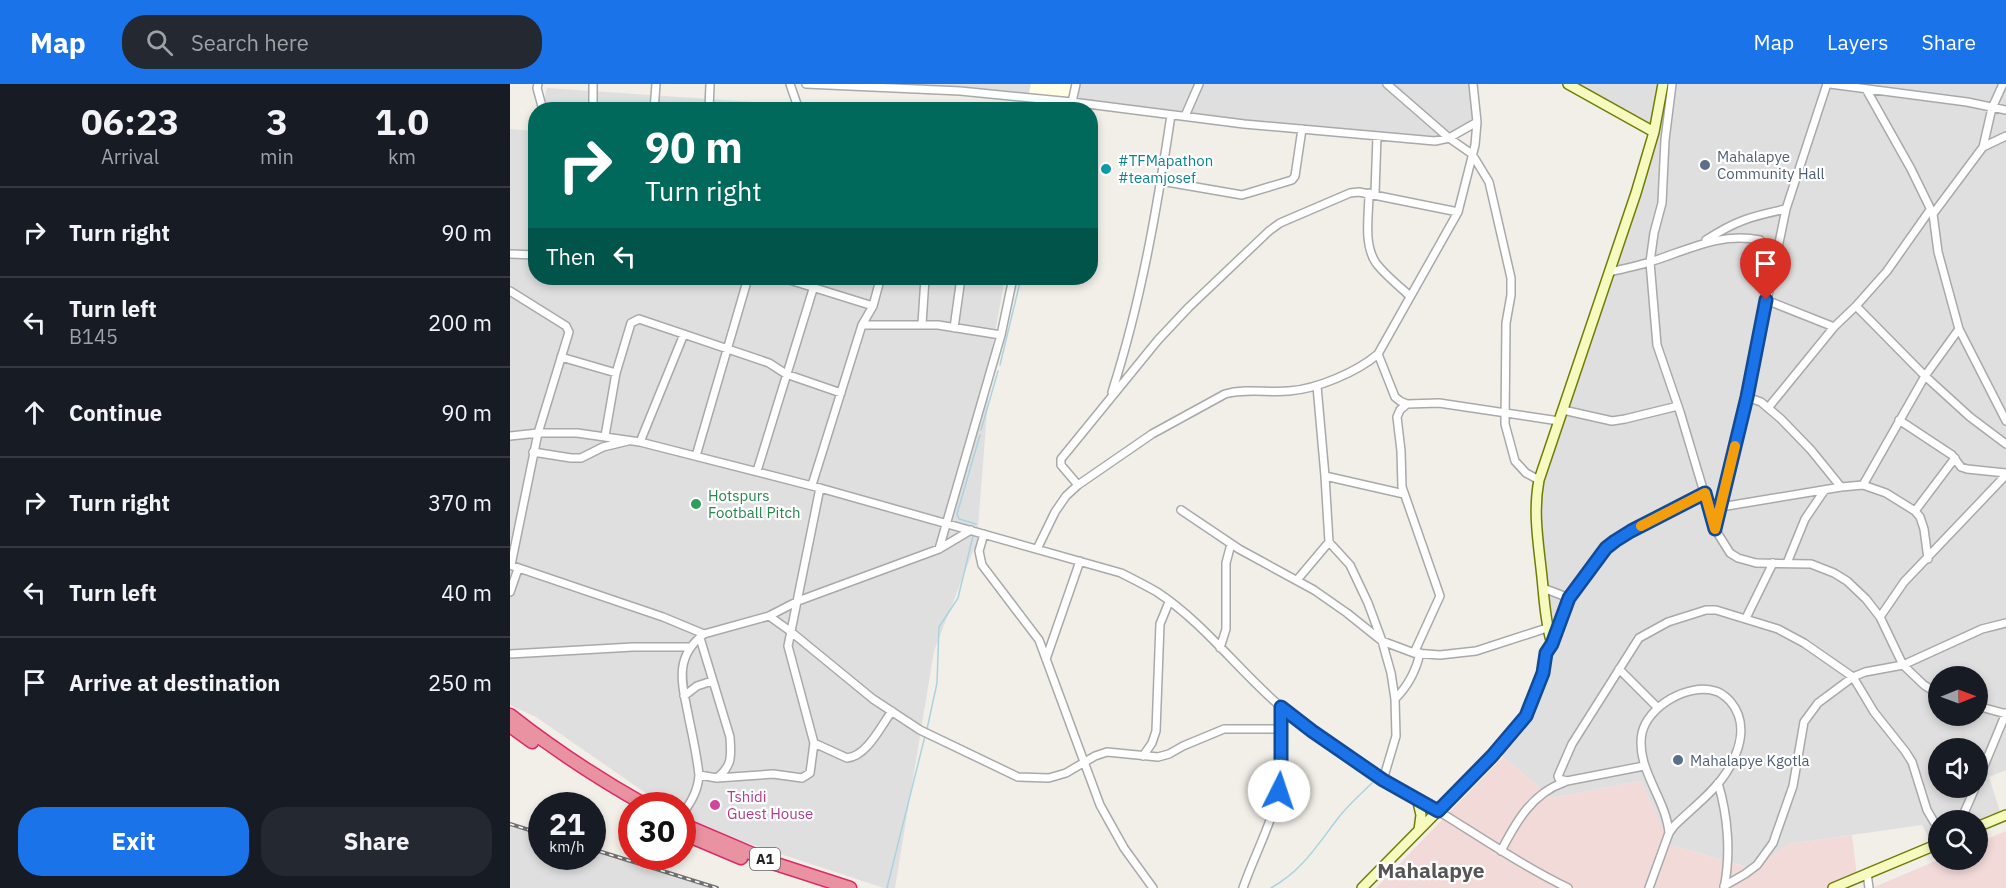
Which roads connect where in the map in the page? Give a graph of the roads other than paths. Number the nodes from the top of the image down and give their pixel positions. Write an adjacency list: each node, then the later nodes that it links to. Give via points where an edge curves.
1 (538, 84): 19 (street)
2 (593, 84): 20 (street)
3 (656, 84): 21 (street)
4 (710, 84): 22 (street)
5 (790, 84): 23 (street)
6 (806, 84): 16 (street)
7 (1076, 84): 24 (street)
8 (1199, 84): 29 (street)
9 (1386, 84): 35 (street)
10 (1473, 84): 30 (street)
11 (1568, 84): 32 (main road)
12 (1663, 84): 32 (main road)
13 (1672, 84): 47 (street, via 1662,203)
14 (1828, 84): 17 (street); 40 (street)
15 (2003, 84): 26 (street)
16 (959, 87): 18 (street)
17 (1866, 89): 26 (street); 42 (street)
18 (1042, 100): 24 (street)
19 (541, 102)
20 (593, 102)
21 (655, 102)
22 (709, 102)
23 (796, 102)
24 (1072, 102)
25 (1098, 105): 28 (street)
26 (1992, 108): 27 (street); 36 (street)
27 (2006, 110)
28 (1171, 115): 29 (street); 38 (street)
29 (1185, 116): 31 (street)
30 (1477, 122): 35 (street); 37 (street)
31 (1302, 129): 33 (street); 38 (street, via 1292,180 1242,195)
32 (1654, 132): 48 (main road)
33 (1377, 136): 35 (street, via 1435,141); 39 (street)
34 (2006, 136): 36 (street)
35 (1449, 138): 37 (street)
36 (1983, 147): 42 (street)
37 (1472, 154): 41 (street); 82 (street, via 1489,182 1510,278)
38 (1161, 181): 77 (street, via 1138,299)
39 (1372, 193): 41 (street); 57 (street, via 1368,239 1372,254 1377,264); 77 (street, via 1350,193 1269,231 1158,339)
40 (1786, 209): 43 (street, via 1732,223); 46 (street)
41 (1458, 212): 57 (street)
42 (1931, 212): 60 (street); 65 (street)
43 (1703, 242): 46 (street, via 1760,240); 47 (street)
44 (510, 254): 45 (street)
45 (528, 255)
46 (1776, 260): 58 (street)
47 (1650, 262): 48 (street); 79 (street, via 1656,345)
48 (1609, 273): 81 (main road)
49 (746, 285): 68 (street)
50 (810, 285): 55 (street)
51 (878, 285): 59 (street)
52 (925, 285): 61 (street)
53 (961, 285): 64 (street)
54 (1012, 285): 67 (street)
55 (814, 286): 59 (street); 72 (street)
56 (510, 291): 70 (street, via 568,329)
57 (1410, 296): 69 (street)
58 (1766, 300): 63 (street); 76 (street)
59 (873, 306): 62 (street)
60 (1856, 306): 63 (street); 73 (street)
61 (922, 324): 62 (street); 64 (street)
62 (862, 325): 75 (street)
63 (1834, 327): 80 (street)
64 (954, 328): 67 (street)
65 (1959, 329): 73 (street); 85 (street)
66 (684, 334): 68 (street); 71 (street, via 634,320); 90 (street)
67 (1001, 335): 109 (street)
68 (729, 349): 72 (street, via 769,363); 93 (street)
69 (1378, 354): 74 (street); 78 (street, via 1395,397)
70 (561, 357): 71 (street); 86 (street)
71 (616, 373): 87 (street)
72 (786, 374): 75 (street); 95 (street)
73 (1925, 376): 83 (street); 91 (street)
74 (1317, 386): 97 (street); 99 (street, via 1288,392 1225,394 1152,434)
75 (841, 393): 101 (street)
76 (1747, 397): 80 (street); 106 (street)
77 (1111, 398): 99 (street, via 1061,459 1061,465)
78 (1407, 404): 82 (street, via 1439,403); 105 (street, via 1397,417)
79 (1678, 406): 81 (street, via 1612,421); 104 (street)
80 (1768, 408): 102 (street, via 1811,450)
81 (1563, 410): 84 (main road)
82 (1504, 414): 84 (street); 98 (street, via 1515,461)
83 (1899, 420): 94 (street); 100 (street)
84 (1559, 421): 98 (main road)
85 (2006, 422)
86 (538, 433): 87 (street); 88 (street); 92 (street)
87 (605, 435): 89 (street)
88 (510, 436)
89 (630, 440): 90 (street); 92 (street, via 581,458)
90 (640, 442): 93 (street)
91 (2006, 444)
92 (534, 452): 121 (street)
93 (696, 456): 95 (street)
94 (1954, 458): 96 (street, via 1967,470); 108 (street)
95 (757, 471): 101 (street)
96 (2006, 474): 117 (street)
97 (1325, 476): 105 (street); 113 (street)
98 (1539, 480): 124 (main road, via 1535,507)
99 (1078, 485): 116 (street, via 1055,512)
100 (1863, 485): 102 (street); 108 (street)
101 (816, 487): 109 (street); 127 (street)
102 (1841, 487): 103 (street)
103 (1824, 491): 106 (street); 120 (street, via 1804,519)
104 (1705, 493): 110 (street); 126 (street, via 1615,541)
105 (1404, 494): 140 (street, via 1440,596)
106 (1721, 507): 110 (street)
107 (1181, 510): 114 (street)
108 (1915, 510): 117 (street, via 1924,529)
109 (947, 523): 111 (street); 115 (street)
110 (1715, 529): 119 (street, via 1730,553 1738,558)
111 (971, 530): 112 (street); 115 (street)
112 (984, 534): 116 (street); 142 (street, via 979,558 1035,634)
113 (1329, 542): 123 (street); 136 (street, via 1350,565)
114 (1231, 544): 123 (street); 139 (street, via 1226,563 1226,629)
115 (939, 549): 127 (street)
116 (1037, 549): 118 (street)
117 (1928, 559): 130 (street, via 1904,582)
118 (1080, 561): 128 (street, via 1121,573); 142 (street)
119 (1773, 563): 120 (street); 131 (street)
120 (1787, 563): 130 (street, via 1810,564 1834,573 1857,590)
121 (510, 565): 122 (street)
122 (518, 569): 125 (street); 135 (street, via 663,617)
123 (1297, 580): 136 (street)
124 (1543, 588): 126 (street); 133 (main road)
125 (510, 592)
126 (1569, 598): 137 (street)
127 (798, 601): 129 (street); 134 (street)
128 (1169, 602): 139 (street); 159 (street, via 1160,624 1156,731)
129 (769, 616): 134 (street); 135 (street)
130 (1881, 617): 143 (street)
131 (1746, 618): 144 (street, via 1706,610 1668,622 1639,638); 145 (street, via 1804,643)
132 (2006, 623): 143 (street)
133 (1547, 628): 137 (main road); 140 (street, via 1476,651)
134 (790, 631): 153 (street); 158 (street, via 788,646)
135 (702, 636): 138 (street); 146 (street)
136 (1382, 641): 140 (street); 149 (street)
137 (1552, 644): 172 (main road, via 1526,716)
138 (691, 646): 141 (street); 148 (street, via 682,668)
139 (1220, 648): 150 (street)
140 (1417, 653): 149 (street, via 1418,663 1406,688)
141 (510, 654)
142 (1046, 659): 161 (street)
143 (1903, 665): 145 (street); 147 (street)
144 (1619, 669): 151 (street); 166 (street, via 1563,762 1558,776)
145 (1853, 677): 173 (street, via 1863,697 1912,762); 183 (street, via 1818,703 1804,722 1793,786 1768,851 1756,865)
146 (712, 681): 148 (street); 164 (street, via 730,737 731,754 726,771)
147 (1928, 688)
148 (684, 696): 163 (street)
149 (1395, 699): 165 (street, via 1396,736)
150 (1281, 707): 157 (street); 165 (street)
151 (1657, 707): 162 (street, via 1642,731); 167 (street, via 1704,689 1724,695 1732,703 1742,731 1735,755)
152 (1988, 709): 154 (street)
153 (892, 711): 158 (street, via 865,748 852,758); 161 (street, via 920,730 1018,777 1049,778)
154 (2006, 714): 160 (street)
155 (510, 715): 168 (highway, via 541,740)
156 (510, 726): 170 (highway)
157 (1281, 729): 159 (street, via 1224,729 1169,754); 187 (street, via 1279,791)
158 (814, 742): 164 (street, via 812,768 802,778 772,774)
159 (1143, 756): 161 (street, via 1107,753)
160 (1988, 757)
161 (1084, 764): 186 (street, via 1124,849)
162 (1644, 766): 166 (street); 178 (street, via 1665,809)
163 (699, 775): 164 (street); 169 (street)
164 (717, 778)
165 (1383, 780): 171 (street)
166 (1567, 781): 181 (street, via 1549,788 1529,805)
167 (1718, 783): 178 (street); 183 (street, via 1727,832)
168 (623, 792)
169 (696, 792)
170 (618, 798)
171 (1417, 798): 172 (street); 177 (main road)
172 (1438, 811): 177 (main road); 181 (street)
173 (1928, 812)
174 (2006, 815): 175 (main road)
175 (1988, 822)
176 (696, 830): 185 (highway, A1, via 776,864)
177 (1419, 830): 188 (main road)
178 (1669, 833): 190 (street)
179 (696, 839): 184 (highway, A1)
180 (1928, 848): 182 (main road)
181 (1501, 851): 189 (street)
182 (1867, 873): 191 (main road); 192 (street)
183 (1724, 887)
184 (827, 888)
185 (850, 888)
186 (1153, 888)
187 (1243, 888)
188 (1362, 888)
189 (1568, 888)
190 (1649, 888)
191 (1833, 888)
192 (1869, 888)

